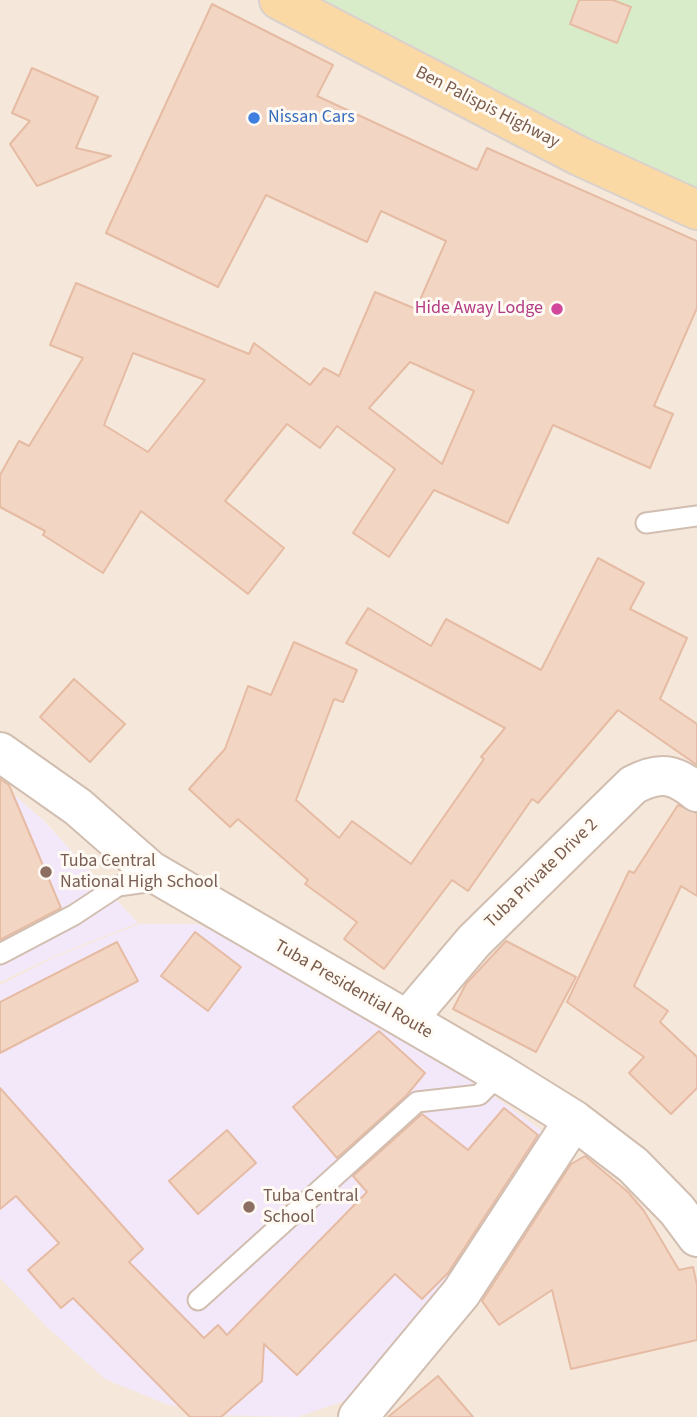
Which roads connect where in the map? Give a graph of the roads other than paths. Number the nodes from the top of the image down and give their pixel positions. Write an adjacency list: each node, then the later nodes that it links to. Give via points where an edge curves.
1 (279, 0): 2 (main road, Ben Palispis Highway, via 566,150)
2 (697, 211)
3 (697, 516): 4 (lane)
4 (646, 523)
5 (0, 752): 7 (street, Tuba Presidential Route, via 78,807)
6 (697, 792): 9 (street, Tuba Private Drive 2, via 664,773 633,785 474,940)
7 (166, 880): 8 (lane, via 118,886); 9 (street, Tuba Presidential Route)
8 (0, 954)
9 (407, 1020): 10 (street, Tuba Presidential Route)
10 (500, 1074): 11 (street, Tuba Presidential Route); 13 (lane, via 479,1095 416,1102)
11 (573, 1120): 12 (street, Tuba Presidential Route, via 633,1165); 14 (street, via 461,1293)
12 (697, 1237)
13 (198, 1300)
14 (358, 1417)

